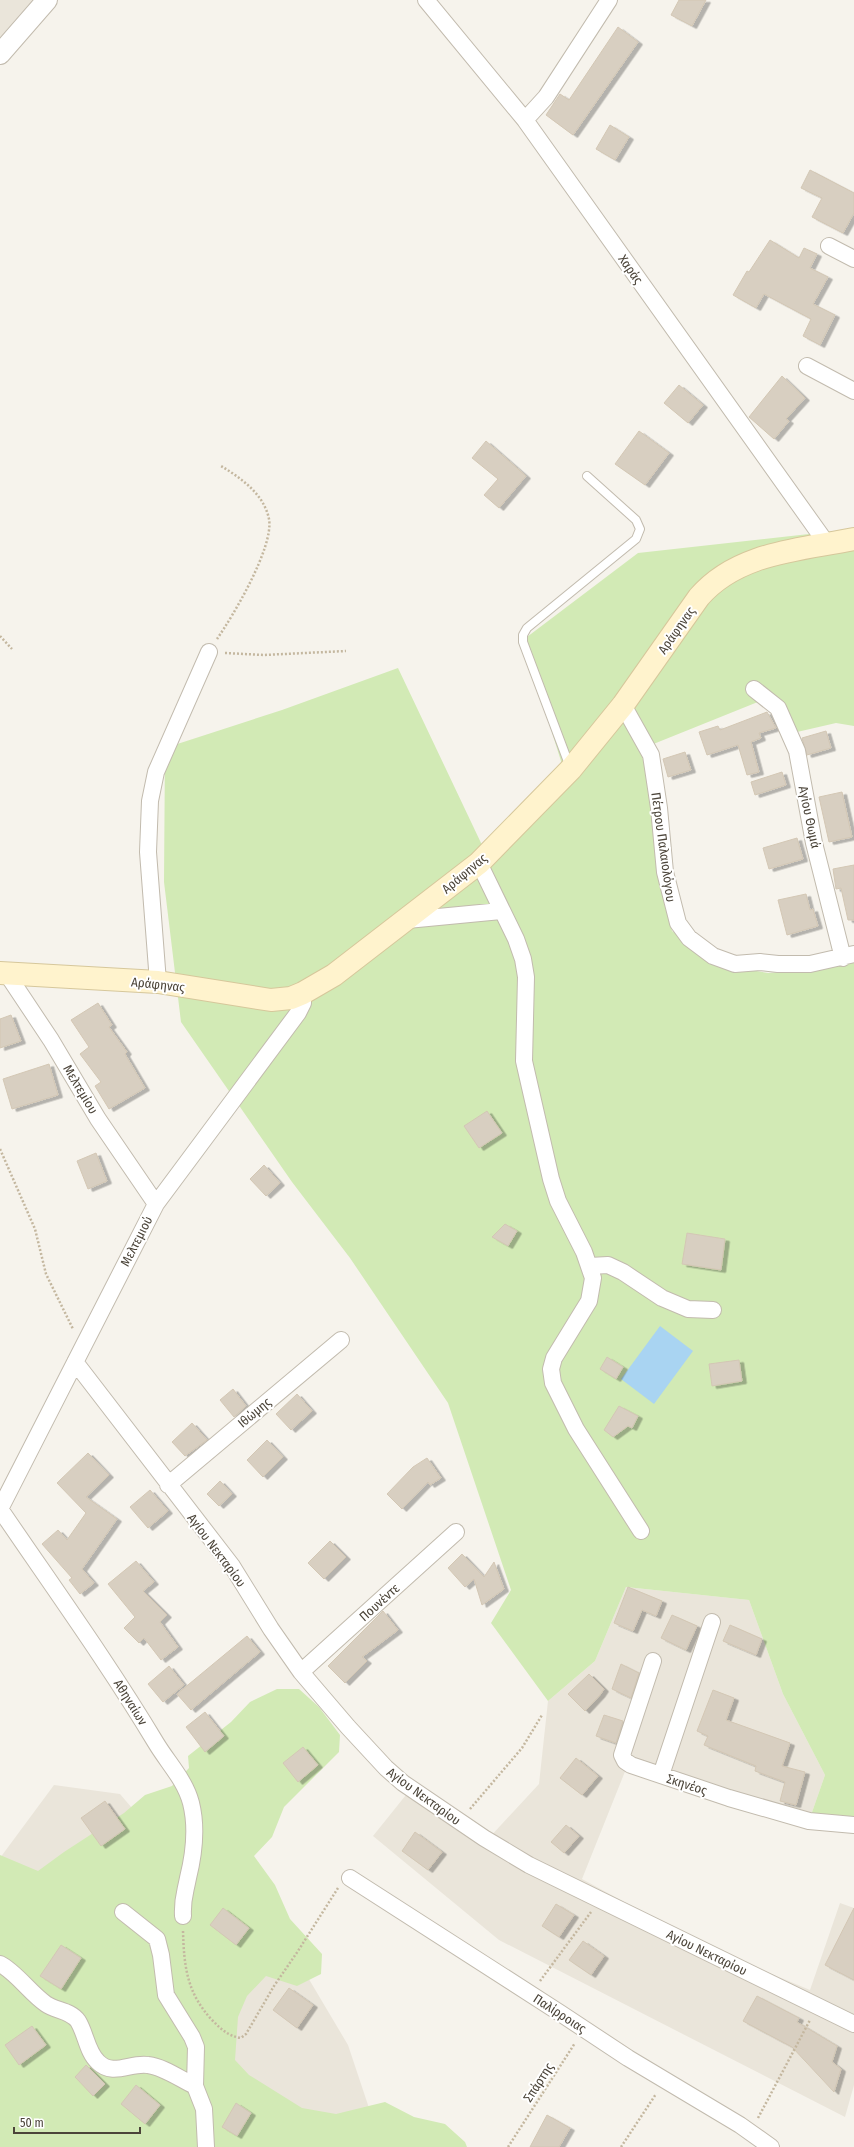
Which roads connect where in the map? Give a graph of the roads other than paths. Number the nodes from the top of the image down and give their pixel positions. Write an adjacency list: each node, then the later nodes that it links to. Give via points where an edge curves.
1 (47, 0): 4 (street)
2 (426, 0): 5 (street, Χαράς)
3 (609, 0): 5 (street, via 546,97)
4 (0, 54)
5 (525, 120): 12 (street, Χαράς)
6 (829, 246): 7 (street)
7 (854, 259)
8 (807, 366): 9 (street)
9 (854, 390)
10 (587, 476): 16 (lane, via 636,520 640,529 636,539 527,628 523,635 523,642)
11 (854, 539): 12 (main road, Αράφηνας)
12 (827, 544): 15 (main road, Αράφηνας, via 765,556 739,566 717,580 699,597)
13 (209, 652): 22 (street, via 156,772 150,801 148,852)
14 (754, 689): 20 (street, Αγίου Θωμά, via 778,708 797,751 814,843)
15 (623, 705): 16 (main road, Αράφηνας); 20 (street, Πέτρου Παλαιολόγου, via 651,755 665,872 678,923 689,938 713,956 735,964 810,964)
16 (571, 769): 17 (main road, Αράφηνας)
17 (479, 863): 18 (street); 19 (main road, Αράφηνας)
18 (501, 911): 19 (street); 25 (street, via 523,959 526,977 524,1062 551,1179 558,1201)
19 (407, 920): 23 (main road, Αράφηνας, via 334,975)
20 (848, 956)
21 (4, 973): 22 (main road, Αράφηνας); 24 (street, Μελτεμίου, via 50,1040 145,1191)
22 (158, 982): 23 (main road, Αράφηνας, via 271,1000 291,998)
23 (303, 993): 24 (street, Μελτεμιού, via 298,1012)
24 (156, 1204): 28 (street, Μελτεμιού)
25 (590, 1266): 26 (street, via 608,1265 662,1298 688,1309); 31 (street, via 593,1278 589,1301 554,1358 551,1369 554,1383 576,1429)
26 (713, 1310)
27 (342, 1340): 29 (street, Ιθώμης)
28 (74, 1362): 29 (street, Αγίου Νεκταρίου); 30 (street, Μελτεμιού)
29 (168, 1485): 35 (street, Αγίου Νεκταρίου, via 232,1566)
30 (0, 1509): 40 (street, Αθηναίων, via 120,1684 181,1780 191,1802 195,1830 188,1878 182,1899)
31 (641, 1531)
32 (456, 1532): 35 (street, Πουνέντε)
33 (712, 1622): 36 (street)
34 (653, 1661): 36 (street, Σκηνέος, via 622,1754 625,1761 631,1765)
35 (301, 1672): 42 (street, Αγίου Νεκταρίου, via 386,1768 459,1822 529,1865)
36 (661, 1776): 37 (street, Σκηνέος, via 809,1821)
37 (854, 1824)
38 (350, 1878): 45 (street, Παλίρροιας)
39 (123, 1912): 43 (street, via 154,1935 158,1942 166,1995 196,2047)
40 (183, 1916)
41 (0, 1964): 43 (street, via 31,1993 48,2005 68,2012 77,2020 90,2051 98,2062 111,2069 146,2064 155,2066)
42 (854, 2024)
43 (195, 2086): 44 (street, via 204,2109)
44 (206, 2147)
45 (771, 2147)

